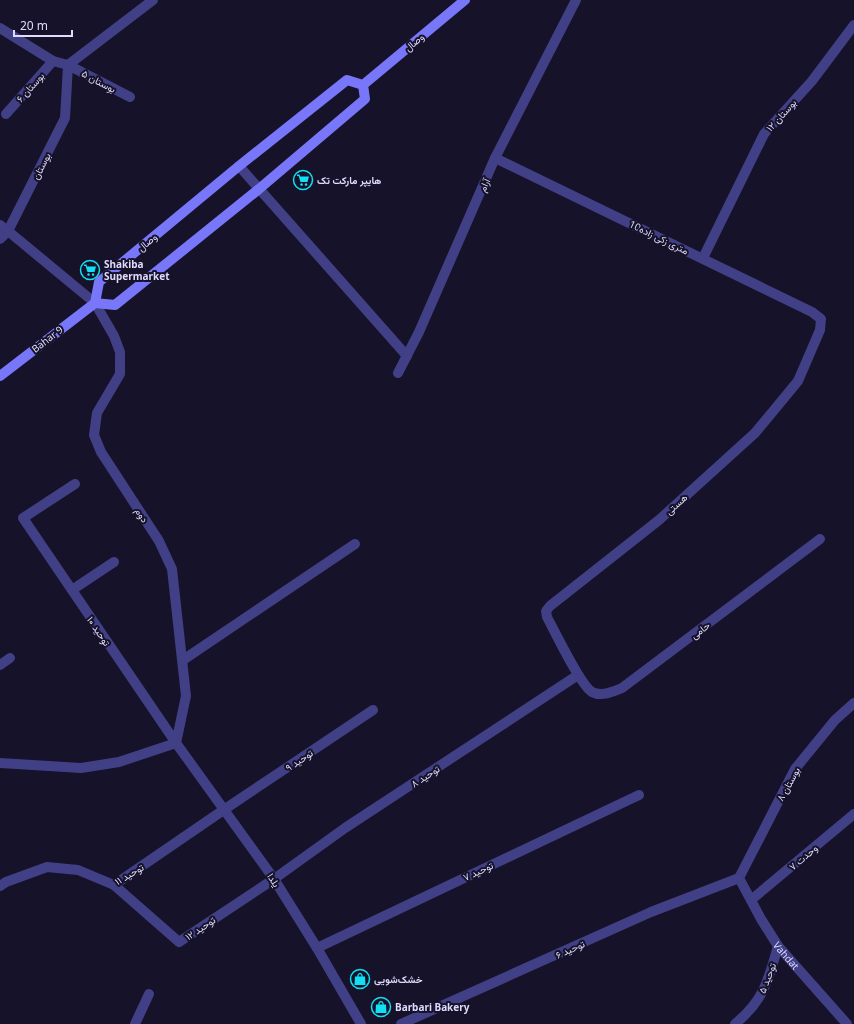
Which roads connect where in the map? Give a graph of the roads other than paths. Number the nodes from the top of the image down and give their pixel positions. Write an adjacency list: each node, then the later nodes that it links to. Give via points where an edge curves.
1 (153, 0): 7 (street)
2 (465, 0): 8 (main road, وصال)
3 (576, 0): 11 (street, آرام)
4 (854, 25): 16 (street, بوستان ۱۲, via 812,81 764,134)
5 (0, 28): 6 (street)
6 (53, 61): 7 (street); 10 (street, بوستان ۶)
7 (68, 65): 9 (street, بوستان ۵); 14 (street, بوستان, via 66,118)
8 (364, 85): 12 (main road, وصال, via 346,80); 13 (main road, via 365,99)
9 (130, 97)
10 (6, 114)
11 (495, 158): 16 (street, 10متری زکی زاده); 19 (street, آرام)
12 (239, 166): 13 (street); 17 (main road, وصال, via 98,282)
13 (259, 188): 17 (main road, via 115,305); 19 (street)
14 (4, 228): 15 (street, بوستان); 17 (street)
15 (0, 239)
16 (703, 258): 18 (street, 10متری زکی زاده, via 812,312)
17 (95, 303): 21 (main road, Bahar 9); 28 (street, دوم, via 120,352 120,374 97,413 94,435 101,452 159,541 172,569)
18 (821, 319): 30 (street, هستی, via 820,330 798,381 755,433 659,520 546,611)
19 (407, 356): 20 (street, آرام)
20 (398, 372)
21 (0, 376)
22 (75, 484): 26 (street, توحید ۱۰, via 23,518)
23 (820, 539): 30 (street, حامی, via 622,688 605,693 593,692)
24 (355, 544): 28 (street)
25 (114, 562): 26 (street)
26 (72, 590): 33 (street, توحید ۱۰)
27 (10, 658): 29 (street)
28 (183, 660): 33 (street, دوم, via 186,696)
29 (0, 665)
30 (578, 675): 39 (street, توحید ۸, via 346,828)
31 (854, 703): 38 (street, بوستان ۸, via 836,720 795,769)
32 (373, 710): 36 (street, توحید ۹)
33 (176, 743): 34 (street, via 119,762 81,768); 36 (street, یلدا)
34 (0, 763)
35 (639, 795): 44 (street, توحید ۷)
36 (225, 809): 39 (street, یلدا); 40 (street, توحید ۱۱)
37 (854, 814): 42 (street, وحدت ۷)
38 (739, 878): 42 (street, Vahdat); 48 (street, توحید ۶, via 651,912)
39 (274, 879): 40 (street, توحید ۱۲, via 179,942); 44 (street, یلدا)
40 (114, 885): 41 (street, توحید ۱۱, via 78,870 47,867)
41 (0, 886)
42 (751, 900): 43 (street, Vahdat)
43 (778, 946): 49 (street, توحید ۵, via 761,996); 50 (street, Vahdat)
44 (317, 948): 47 (street, یلدا)
45 (149, 994): 46 (street)
46 (135, 1024)
47 (361, 1024)
48 (401, 1024)
49 (735, 1024)
50 (848, 1024)

